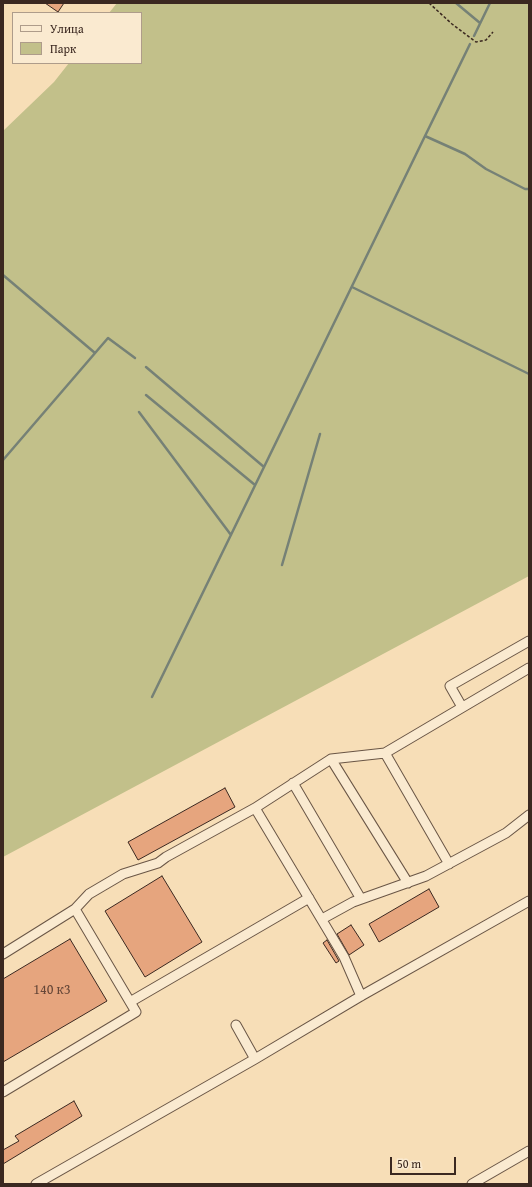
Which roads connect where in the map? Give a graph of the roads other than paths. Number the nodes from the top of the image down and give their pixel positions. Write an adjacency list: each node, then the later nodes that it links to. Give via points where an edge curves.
1 (529, 641): 3 (lane, via 450,686)
2 (529, 668): 3 (lane)
3 (462, 707): 4 (lane)
4 (385, 753): 5 (lane); 9 (lane)
5 (331, 759): 6 (lane); 10 (lane)
6 (292, 783): 7 (lane); 12 (lane)
7 (255, 808): 11 (lane); 14 (lane, via 158,863 123,874 89,894)
8 (529, 815): 9 (lane, via 506,833)
9 (449, 864): 10 (lane)
10 (408, 883): 12 (lane)
11 (309, 898): 15 (lane); 18 (lane)
12 (361, 899): 15 (lane)
13 (529, 901): 17 (lane)
14 (75, 909): 16 (lane); 18 (lane)
15 (322, 919): 17 (lane, via 344,957)
16 (3, 954)
17 (361, 996): 20 (lane)
18 (130, 1002): 21 (lane, via 136,1012)
19 (236, 1025): 20 (lane)
20 (255, 1059): 23 (lane)
21 (3, 1092)
22 (529, 1151): 24 (lane)
23 (36, 1184)
24 (472, 1184)

